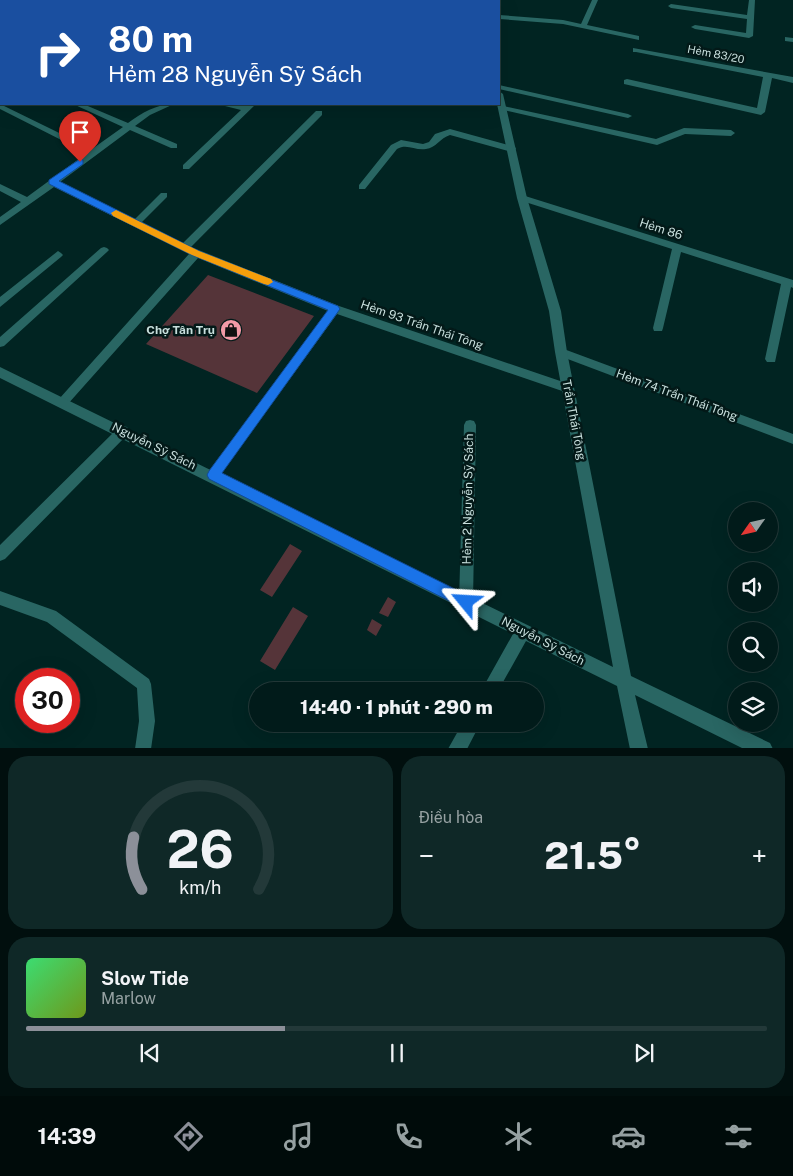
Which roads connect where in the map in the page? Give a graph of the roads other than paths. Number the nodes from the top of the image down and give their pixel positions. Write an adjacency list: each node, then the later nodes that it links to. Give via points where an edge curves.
1 (596, 0): 6 (lane)
2 (752, 0): 5 (lane)
3 (670, 6): 5 (lane)
4 (500, 17): 6 (lane, via 563,22)
5 (751, 18): 7 (lane, via 749,36)
6 (583, 27): 8 (lane)
7 (695, 27)
8 (636, 38)
9 (636, 50): 10 (street, Hẻm 83/20)
10 (768, 75): 11 (street, Hẻm 83/20); 12 (street, via 761,112)
11 (793, 80)
12 (627, 82)
13 (500, 87): 24 (lane)
14 (500, 98): 20 (street, Trần Thái Tông)
15 (79, 105): 25 (lane)
16 (154, 105): 22 (lane)
17 (168, 105): 22 (lane)
18 (235, 105): 19 (lane)
19 (249, 106): 30 (lane)
20 (502, 107): 26 (lane, via 657,142 684,131); 28 (street, Trần Thái Tông)
21 (4, 108): 29 (lane)
22 (161, 108): 25 (lane, via 147,113)
23 (319, 113): 40 (lane)
24 (628, 116)
25 (129, 127): 27 (lane); 29 (lane)
26 (731, 133)
27 (174, 146)
28 (512, 149): 33 (lane, via 450,132 438,136 432,144 424,147 401,143 394,147); 35 (street, Trần Thái Tông)
29 (93, 152): 31 (lane)
30 (186, 167)
31 (52, 182): 36 (lane); 38 (lane, Hẻm 93 Trần Thái Tông)
32 (0, 187): 36 (lane)
33 (362, 187)
34 (164, 195): 38 (lane)
35 (522, 198): 39 (lane, Hẻm 86); 49 (street, Trần Thái Tông, via 555,311)
36 (27, 201): 37 (lane)
37 (0, 222)
38 (136, 223): 40 (lane, Hẻm 93 Trần Thái Tông)
39 (677, 247): 44 (lane, Hẻm 86); 47 (lane)
40 (185, 248): 42 (lane, Hẻm 93 Trần Thái Tông)
41 (104, 250): 48 (lane)
42 (196, 253): 46 (lane, Hẻm 93 Trần Thái Tông); 53 (lane)
43 (58, 255): 45 (lane)
44 (790, 283): 50 (lane)
45 (0, 302)
46 (335, 309): 52 (lane, Hẻm 93 Trần Thái Tông); 57 (lane)
47 (658, 328)
48 (0, 342)
49 (561, 352): 52 (street, Trần Thái Tông); 56 (lane, Hẻm 74 Trần Thái Tông)
50 (771, 359)
51 (0, 372): 53 (street, Nguyễn Sỹ Sách)
52 (568, 388): 63 (street, Trần Thái Tông)
53 (63, 402): 55 (street, Nguyễn Sỹ Sách)
54 (470, 425): 60 (lane, Hẻm 2 Nguyễn Sỹ Sách)
55 (123, 431): 57 (street, Nguyễn Sỹ Sách); 58 (lane)
56 (793, 439)
57 (213, 475): 60 (street, Nguyễn Sỹ Sách)
58 (0, 554)
59 (0, 598): 65 (lane, via 51,616 144,684 146,721)
60 (466, 602): 61 (street, Nguyễn Sỹ Sách)
61 (524, 630): 62 (street); 63 (street, Nguyễn Sỹ Sách)
62 (494, 682)
63 (624, 682): 67 (street, Trần Thái Tông); 68 (street, Nguyễn Sỹ Sách)
64 (466, 732): 66 (street)
65 (143, 748)
66 (457, 748)
67 (639, 748)
68 (764, 748)

